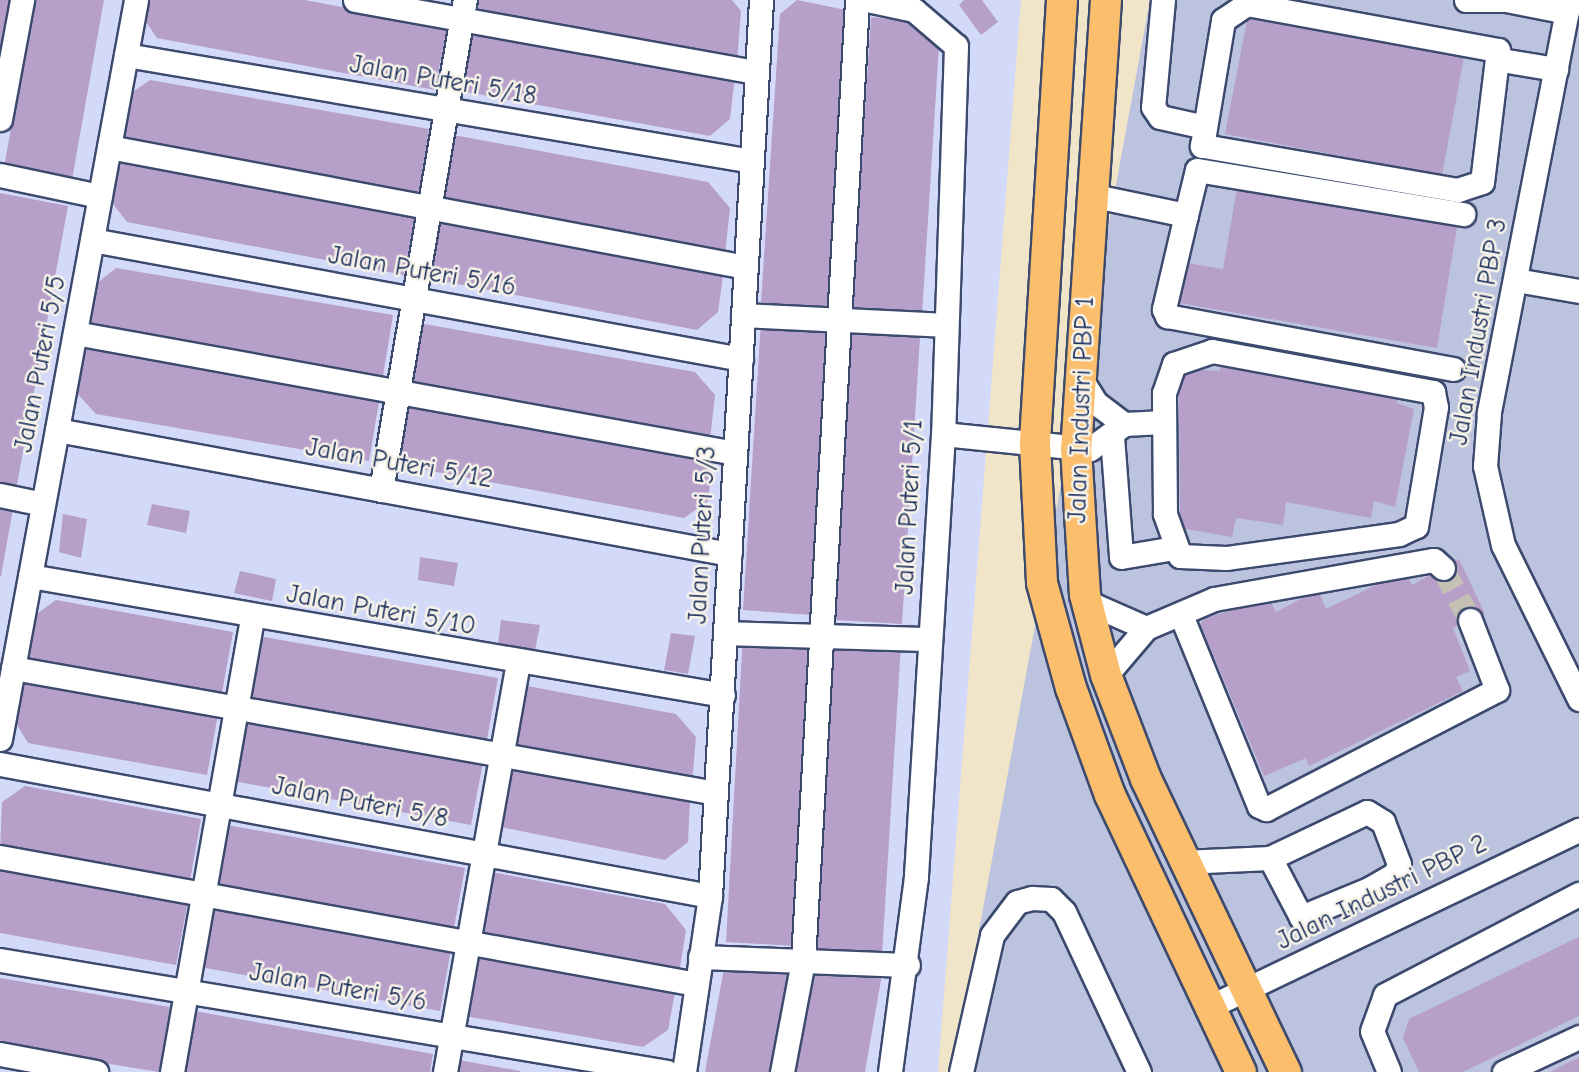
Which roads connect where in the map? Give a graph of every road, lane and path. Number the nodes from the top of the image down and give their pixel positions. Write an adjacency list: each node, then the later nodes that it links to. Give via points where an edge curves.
1 (22, 0): 20 (street)
2 (136, 0): 15 (street, Jalan Puteri 5/5)
3 (355, 0): 14 (street)
4 (761, 0): 18 (street, Jalan Puteri 5/3)
5 (858, 0): 36 (street)
6 (867, 0): 37 (street, Jalan Puteri 5/1, via 914,10 956,46)
7 (1062, 0): 47 (main road, Jalan Industri PBP 1)
8 (1106, 0): 25 (main road, Jalan Industri PBP 1)
9 (1163, 0): 21 (street, via 1153,107 1160,117)
10 (1466, 0): 11 (street)
11 (1500, 0)
12 (1506, 0): 13 (street)
13 (1568, 6): 17 (street, Jalan Industri PBP 3)
14 (463, 11): 18 (street); 19 (street)
15 (126, 55): 19 (street, Jalan Puteri 5/18); 22 (street, Jalan Puteri 5/5)
16 (1501, 60): 17 (street); 21 (street, via 1498,50 1247,4 1223,20); 21 (street, via 1482,182 1472,188 1202,146)
17 (1556, 69): 32 (street, Jalan Industri PBP 3)
18 (757, 72): 23 (street, Jalan Puteri 5/3)
19 (446, 110): 23 (street, Jalan Puteri 5/18); 27 (street)
20 (0, 119)
21 (1205, 127)
22 (109, 148): 26 (street, Jalan Puteri 5/5); 27 (street)
23 (752, 161): 31 (street, Jalan Puteri 5/3)
24 (0, 175): 26 (street)
25 (1090, 195): 29 (street); 41 (main road, Jalan Industri PBP 1)
26 (100, 196): 30 (street, Jalan Puteri 5/5)
27 (429, 207): 31 (street); 34 (street)
28 (1463, 214): 29 (street, via 1198,170)
29 (1186, 215): 40 (street, via 1164,309 1167,316)
30 (92, 240): 34 (street, Jalan Puteri 5/16); 38 (street, Jalan Puteri 5/5)
31 (746, 267): 35 (street, Jalan Puteri 5/3)
32 (1516, 280): 33 (street); 69 (street, Jalan Industri PBP 3, via 1489,413 1488,493 1503,545)
33 (1579, 291)
34 (414, 299): 39 (street, Jalan Puteri 5/16); 42 (street)
35 (743, 315): 36 (street); 39 (street, Jalan Puteri 5/3)
36 (840, 320): 37 (street); 63 (street)
37 (946, 326): 46 (street, Jalan Puteri 5/1)
38 (75, 333): 42 (street); 44 (street, Jalan Puteri 5/5)
39 (741, 359): 49 (street, Jalan Puteri 5/3)
40 (1453, 369)
41 (1081, 379): 45 (street); 48 (main road, Jalan Industri PBP 1)
42 (397, 396): 49 (street); 50 (street)
43 (1164, 422): 45 (street); 53 (street, via 1165,514); 53 (street, via 1167,376 1174,364 1212,351 1433,392 1436,407 1416,526 1399,534 1226,558 1190,559)
44 (57, 430): 50 (street, Jalan Puteri 5/12); 52 (street, Jalan Puteri 5/5)
45 (1118, 430): 48 (street, via 1090,449); 53 (street, via 1121,557)
46 (943, 434): 47 (street); 64 (street, Jalan Puteri 5/1)
47 (1035, 444): 48 (street); 94 (main road, Jalan Industri PBP 1, via 1042,583 1070,688 1110,795)
48 (1076, 448): 57 (main road, Jalan Industri PBP 1)
49 (735, 453): 54 (street, Jalan Puteri 5/3)
50 (381, 490): 54 (street, Jalan Puteri 5/12)
51 (0, 495): 52 (street)
52 (43, 504): 56 (street, Jalan Puteri 5/5)
53 (1174, 548)
54 (730, 554): 62 (street, Jalan Puteri 5/3)
55 (1443, 568): 58 (street, via 1434,560 1214,598)
56 (30, 576): 59 (street, Jalan Puteri 5/10); 66 (street, Jalan Puteri 5/5)
57 (1087, 602): 61 (street); 67 (main road, Jalan Industri PBP 1)
58 (1181, 615): 60 (street, via 1259,807 1266,809 1497,690); 61 (street)
59 (252, 617): 65 (street, Jalan Puteri 5/10); 70 (street)
60 (1470, 620)
61 (1146, 628): 67 (street)
62 (725, 633): 63 (street); 68 (street, Jalan Puteri 5/3)
63 (824, 636): 64 (street); 89 (street)
64 (930, 639): 90 (street, Jalan Puteri 5/1)
65 (518, 663): 68 (street, Jalan Puteri 5/10); 72 (street)
66 (13, 667): 70 (street); 71 (street, Jalan Puteri 5/5)
67 (1106, 675): 80 (main road, Jalan Industri PBP 1)
68 (723, 695): 74 (street, Jalan Puteri 5/3)
69 (1579, 699)
70 (235, 710): 72 (street); 75 (street)
71 (0, 739)
72 (501, 757): 74 (street); 77 (street)
73 (0, 764): 75 (street, Jalan Puteri 5/8)
74 (716, 793): 84 (street, Jalan Puteri 5/3)
75 (219, 805): 77 (street, Jalan Puteri 5/8); 83 (street)
76 (1579, 830): 85 (street, Jalan Industri PBP 2)
77 (483, 854): 84 (street, Jalan Puteri 5/8); 86 (street)
78 (0, 857): 83 (street)
79 (1270, 858): 80 (street); 81 (street, via 1301,916); 81 (street, via 1367,812 1377,813 1399,864 1395,874)
80 (1183, 862): 92 (main road, Jalan Industri PBP 1)
81 (1371, 888): 85 (street)
82 (1579, 894): 109 (street, via 1385,995 1372,1031)
83 (203, 895): 86 (street); 93 (street)
84 (710, 897): 87 (street, Jalan Puteri 5/3)
85 (1387, 921): 92 (street, Jalan Industri PBP 2)
86 (467, 945): 91 (street); 95 (street)
87 (700, 957): 89 (street); 91 (street, Jalan Puteri 5/3)
88 (0, 960): 93 (street, Jalan Puteri 5/6)
89 (803, 961): 90 (street); 103 (street)
90 (908, 965): 104 (street, Jalan Puteri 5/1)
91 (696, 984): 102 (street, Jalan Puteri 5/3)
92 (1247, 990): 94 (street, Jalan Industri PBP 2); 108 (main road, Jalan Industri PBP 1)
93 (186, 991): 95 (street, Jalan Puteri 5/6); 99 (street)
94 (1209, 1006): 107 (main road, Jalan Industri PBP 1)
95 (451, 1036): 100 (street); 101 (street, Jalan Puteri 5/6)
96 (1579, 1037): 110 (street)
97 (0, 1054): 98 (street)
98 (96, 1072)
99 (172, 1072)
100 (445, 1072)
101 (667, 1072)
102 (684, 1072)
103 (782, 1072)
104 (890, 1072)
105 (961, 1072): 106 (street, via 992,936 1017,902 1032,898 1051,899 1064,912)
106 (1139, 1072)
107 (1241, 1072)
108 (1286, 1072)
109 (1389, 1072)
110 (1504, 1072)

